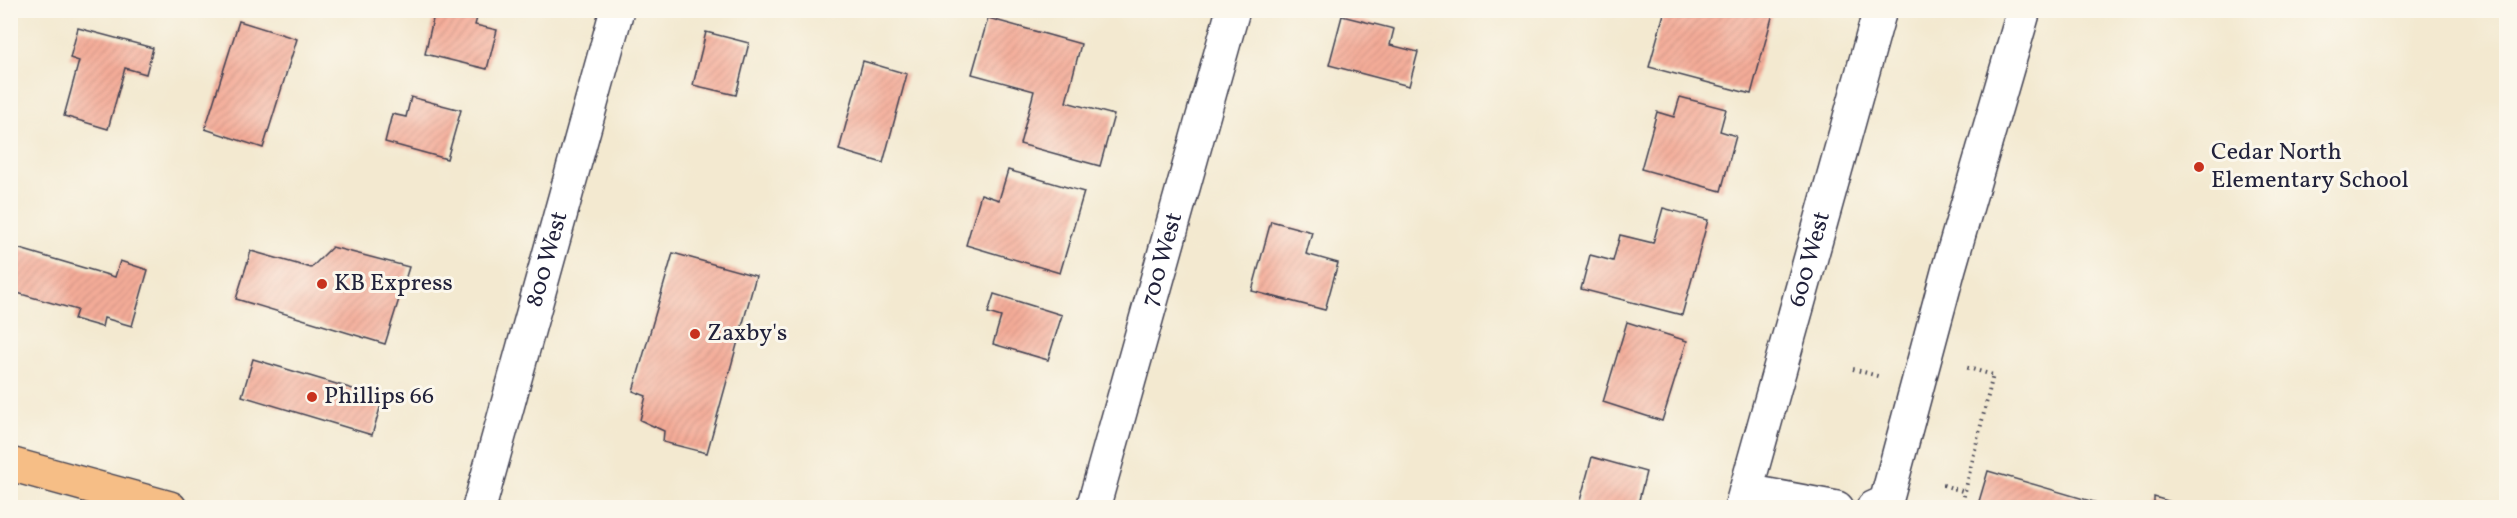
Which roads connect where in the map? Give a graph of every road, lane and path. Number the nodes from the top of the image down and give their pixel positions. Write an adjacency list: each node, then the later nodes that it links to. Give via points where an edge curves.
1 (617, 10): 11 (street, 800 West)
2 (1233, 10): 12 (street, 700 West)
3 (1881, 10): 9 (street, 600 West)
4 (2024, 10): 14 (street, via 1886,502)
5 (1965, 367): 8 (path, via 1993,375)
6 (10, 464): 10 (main road)
7 (1943, 485): 8 (path)
8 (1965, 492): 15 (path)
9 (1744, 499): 13 (street)
10 (170, 507)
11 (479, 507)
12 (1093, 507)
13 (1837, 507)
14 (1873, 507)
15 (1961, 507)

